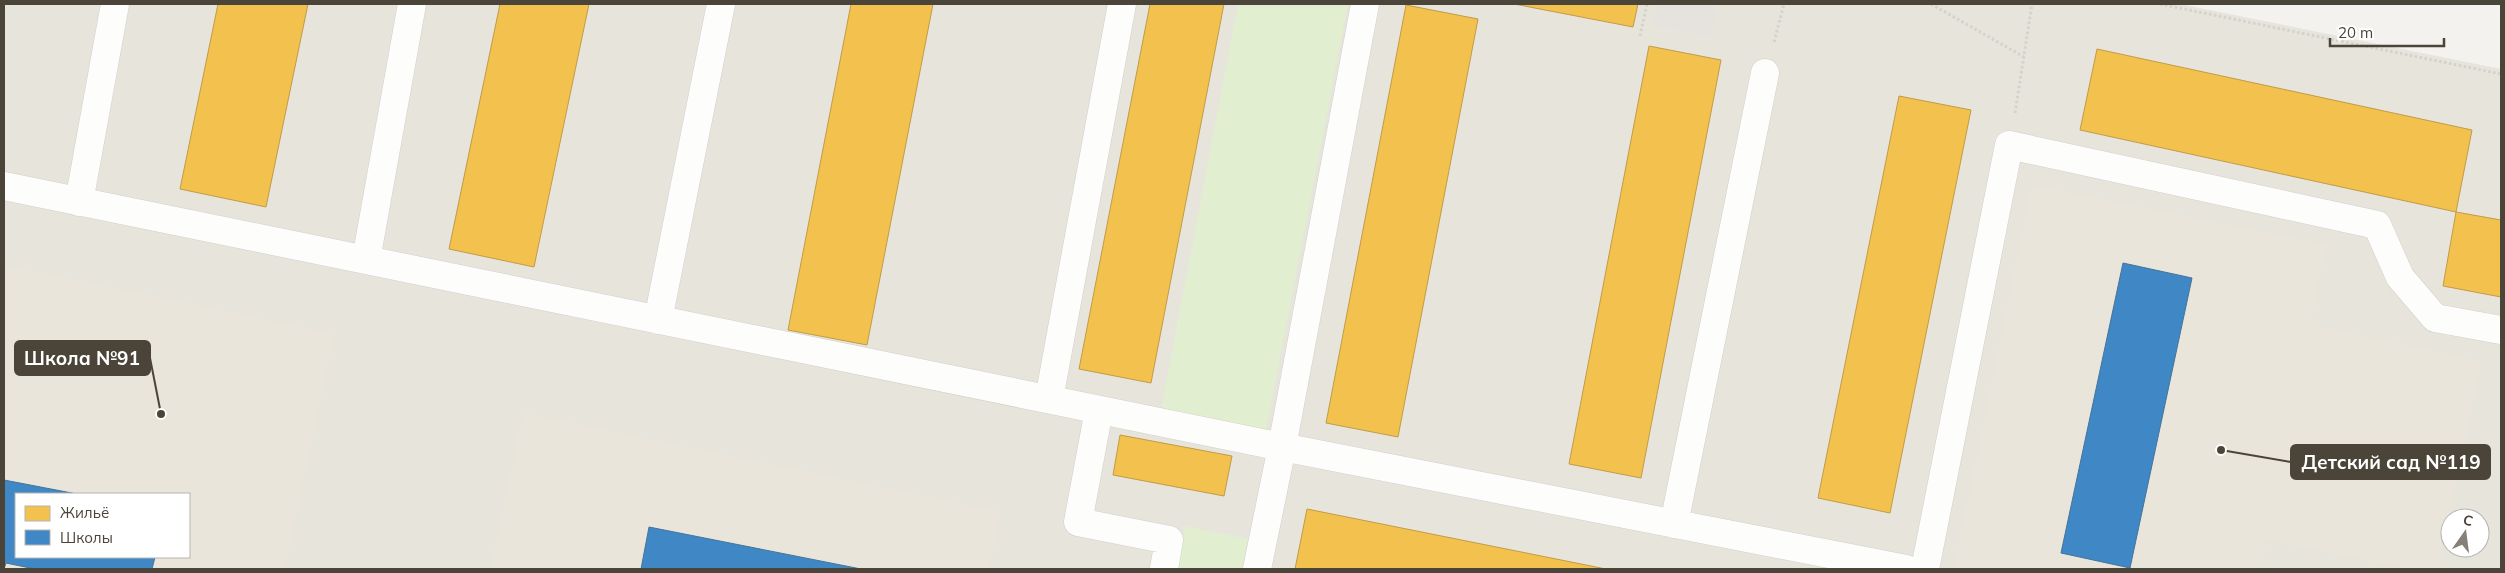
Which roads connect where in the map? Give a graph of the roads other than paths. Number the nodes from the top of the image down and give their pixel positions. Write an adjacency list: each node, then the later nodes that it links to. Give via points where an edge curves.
1 (115, 4): 8 (lane)
2 (412, 4): 9 (lane)
3 (721, 4): 10 (lane)
4 (1122, 4): 12 (lane)
5 (1365, 4): 14 (lane)
6 (1765, 73): 15 (lane)
7 (4, 186): 8 (lane)
8 (79, 202): 9 (lane)
9 (366, 260): 10 (lane)
10 (658, 320): 12 (lane)
11 (2501, 330): 19 (lane, via 2435,318 2400,277 2377,224 2009,145)
12 (1049, 399): 13 (lane)
13 (1099, 410): 14 (lane); 16 (lane, via 1078,522 1169,540)
14 (1282, 447): 15 (lane); 17 (lane)
15 (1674, 524): 18 (lane)
16 (1164, 569)
17 (1257, 569)
18 (1906, 569)
19 (1925, 569)

